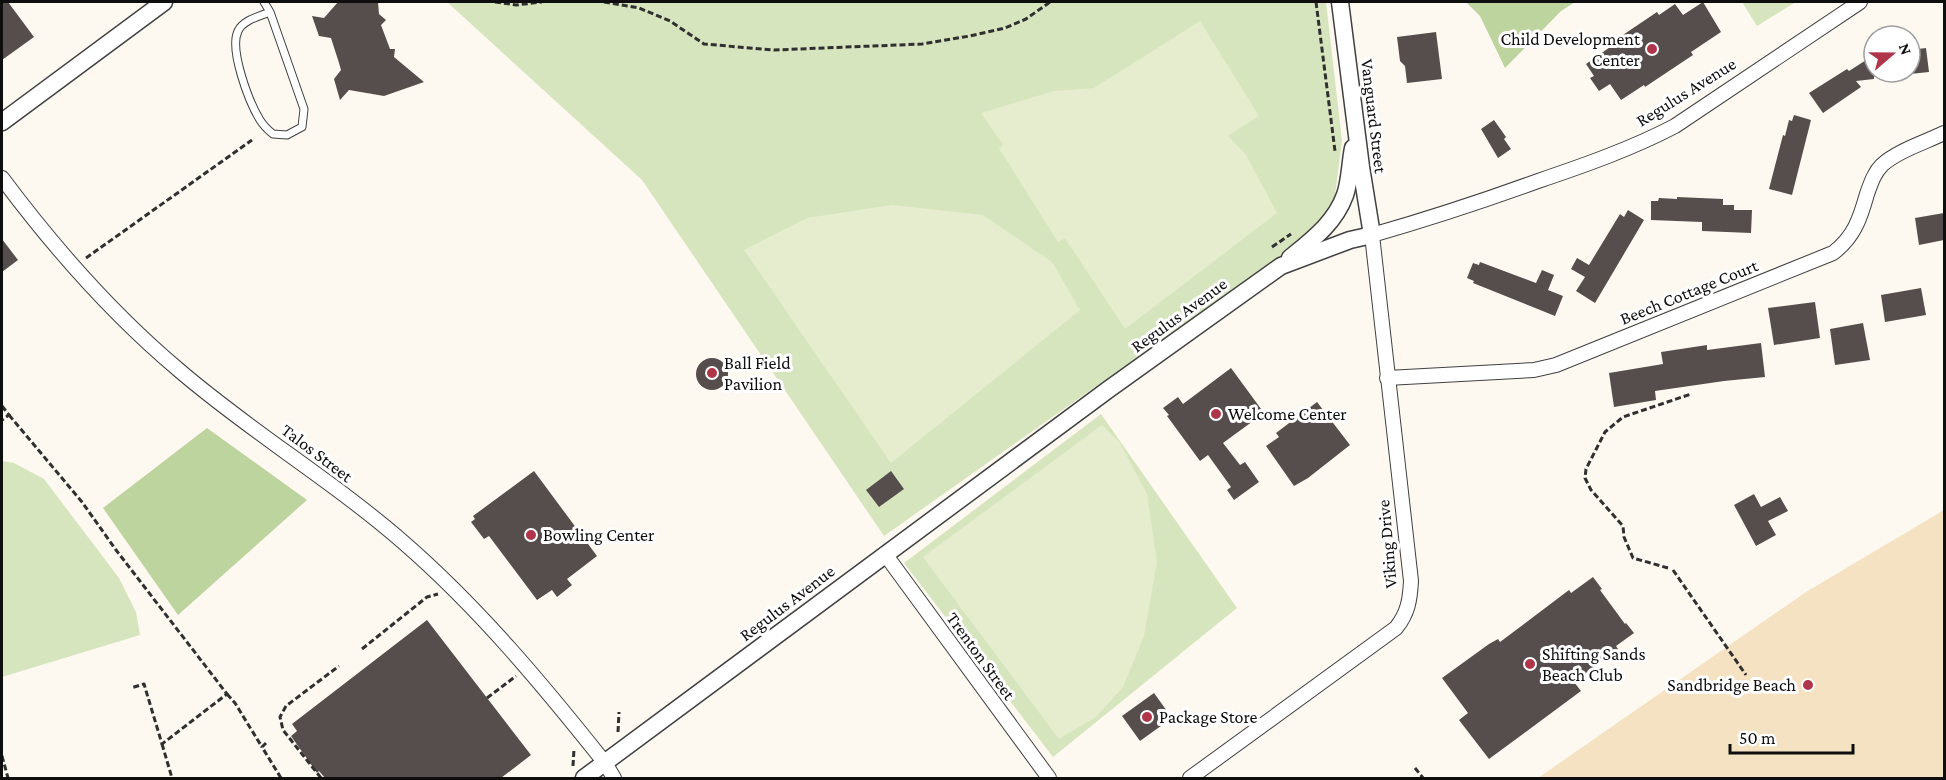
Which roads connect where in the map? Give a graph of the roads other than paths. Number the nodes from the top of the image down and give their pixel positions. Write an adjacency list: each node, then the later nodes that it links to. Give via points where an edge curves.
1 (164, 2): 6 (street)
2 (264, 2): 5 (lane)
3 (1340, 2): 7 (street, Vanguard Street)
4 (1860, 2): 10 (street, Regulus Avenue, via 1675,126 1646,141 1436,217)
5 (270, 12): 5 (lane, via 239,28 235,41 249,96 261,122 273,134 287,135 302,127 304,109)
6 (2, 122)
7 (1356, 129): 10 (street, Vanguard Street); 11 (street, via 1346,193 1339,210 1326,227)
8 (1944, 133): 12 (street, Beech Cottage Court, via 1882,165 1872,178 1855,229 1833,253 1556,365 1534,370)
9 (2, 178): 14 (street, Talos Street, via 74,268 150,346 374,519 440,576 522,663)
10 (1372, 235): 11 (street, Regulus Avenue); 12 (street, Viking Drive)
11 (1281, 266): 13 (street, Regulus Avenue)
12 (1387, 378): 18 (street, Viking Drive, via 1411,581 1404,617 1396,628)
13 (885, 554): 14 (street, Regulus Avenue); 17 (street, Trenton Street)
14 (605, 763): 15 (street, Regulus Avenue); 16 (street, Talos Street)
15 (578, 774)
16 (614, 778)
17 (1049, 778)
18 (1190, 778)

